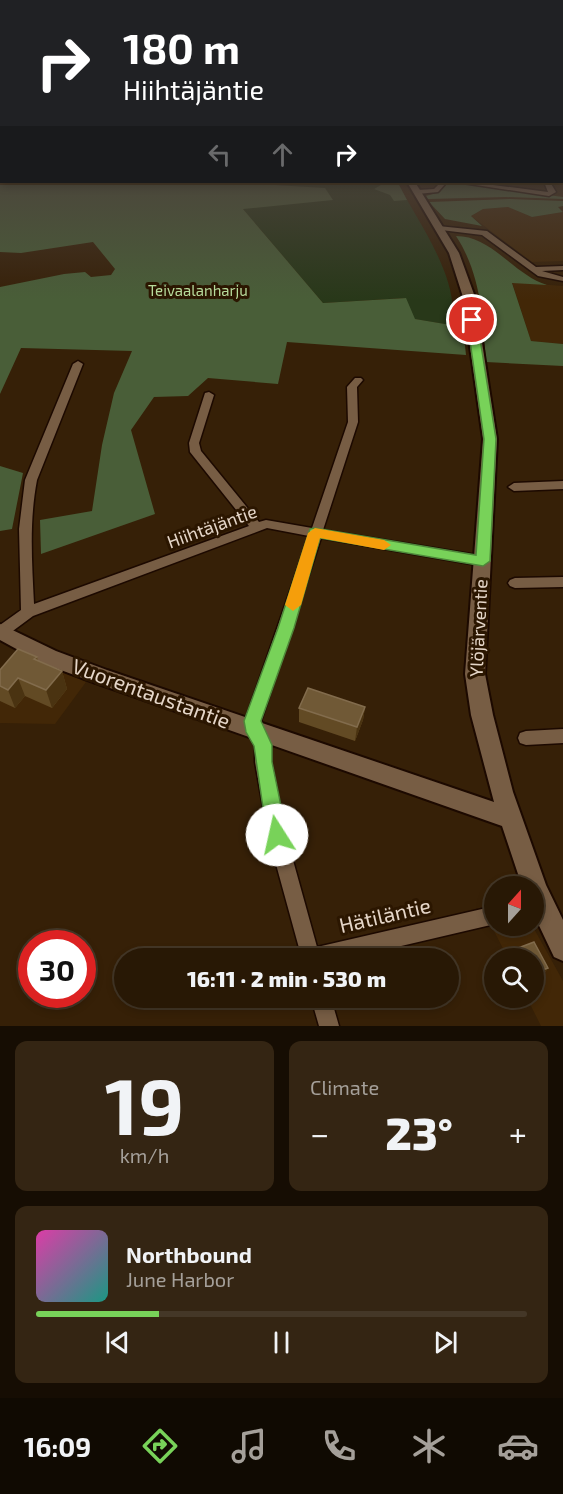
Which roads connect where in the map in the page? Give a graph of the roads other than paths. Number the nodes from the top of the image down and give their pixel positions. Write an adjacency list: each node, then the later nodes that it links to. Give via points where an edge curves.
1 (425, 204): 2 (main road, Ylöjärventie)
2 (441, 228): 4 (street, via 484,233); 13 (main road, Ylöjärventie, via 464,276 490,439)
3 (563, 268): 4 (street)
4 (534, 269): 5 (street)
5 (563, 279)
6 (78, 364): 16 (street, via 27,496)
7 (358, 380): 12 (street, via 352,387 353,422)
8 (209, 395): 11 (street, via 194,443 196,452)
9 (563, 485): 10 (street)
10 (514, 487)
11 (255, 526): 12 (street, Hiihtäjäntie, via 266,524); 16 (street, Hiihtäjäntie)
12 (315, 533): 13 (street, Hiihtäjäntie); 18 (street, via 253,721)
13 (483, 561): 21 (main road, Ylöjärventie, via 475,674 482,715)
14 (563, 582): 15 (street)
15 (515, 583)
16 (28, 612): 17 (street, Hiihtäjäntie)
17 (2, 636): 18 (main road, Vuorentaustantie)
18 (255, 732): 21 (main road, Vuorentaustantie); 25 (street, via 263,745 277,835)
19 (563, 736): 20 (street)
20 (526, 738)
21 (511, 818): 22 (main road, Ylöjärventie)
22 (530, 876)
23 (544, 911): 27 (main road, Ylöjärventie)
24 (484, 918): 26 (street, Hätiläntie)
25 (308, 948)
26 (354, 948)
27 (563, 948)
28 (324, 1008): 29 (street)
29 (329, 1026)

